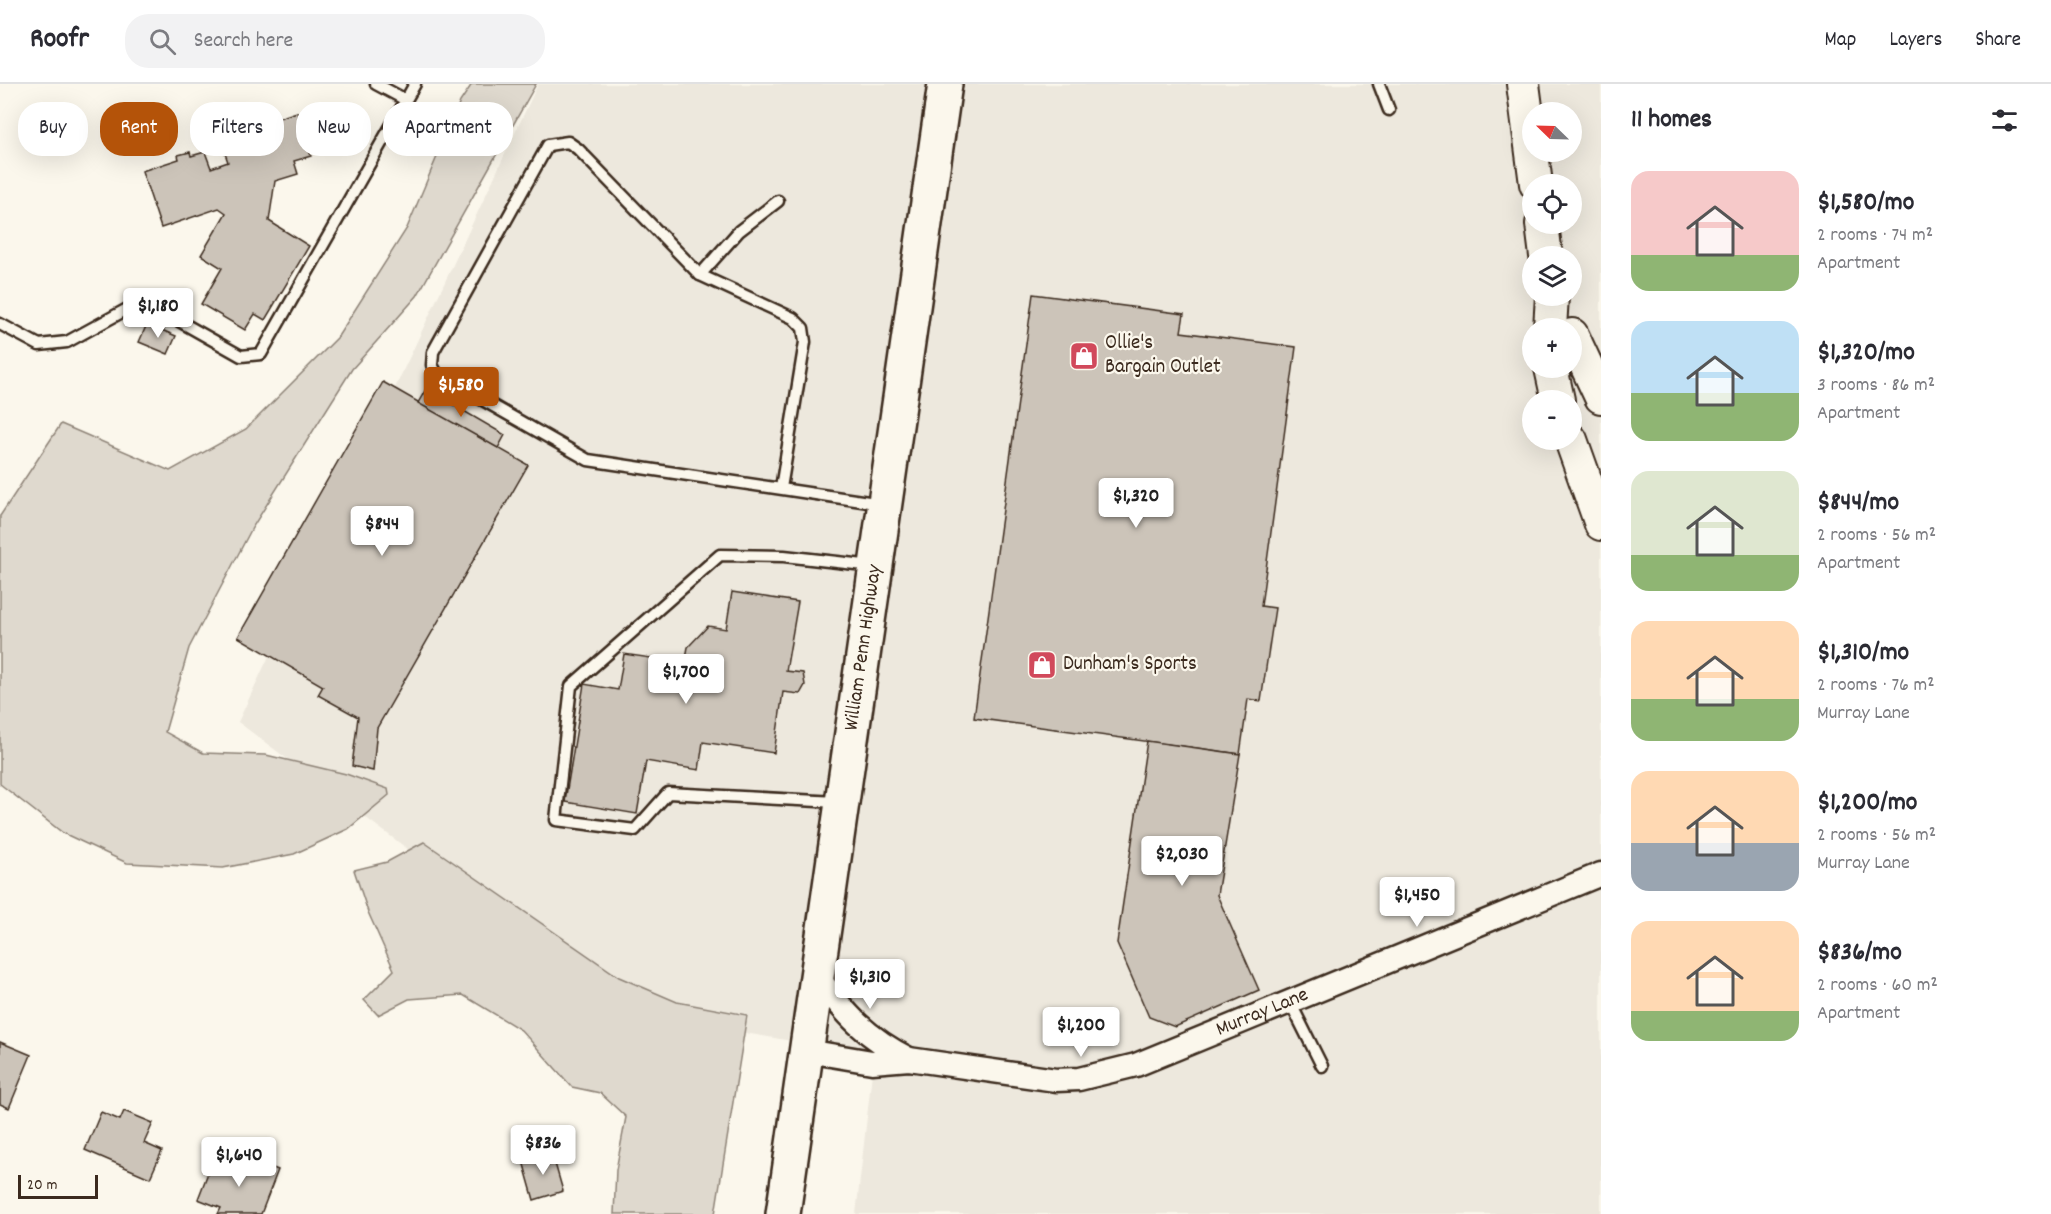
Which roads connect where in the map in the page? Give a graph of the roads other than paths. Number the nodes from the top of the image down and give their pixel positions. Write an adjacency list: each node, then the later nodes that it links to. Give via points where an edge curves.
1 (376, 84): 6 (lane)
2 (415, 84): 6 (lane)
3 (945, 84): 16 (highway, William Penn Highway)
4 (1379, 84): 7 (lane)
5 (1523, 84): 8 (main road)
6 (406, 100): 11 (lane, via 261,354 241,356 156,308 130,307 67,342 39,345)
7 (1389, 110)
8 (1535, 174)
9 (778, 201): 10 (lane, via 727,242)
10 (700, 275): 15 (lane, via 793,318 804,328); 15 (lane, via 578,149 568,142 548,145 433,352 432,366 437,374 588,460)
11 (0, 324)
12 (1582, 356): 13 (main road)
13 (1601, 397)
14 (1575, 450): 17 (main road)
15 (781, 488): 16 (lane)
16 (885, 504): 18 (highway, William Penn Highway)
17 (1601, 524)
18 (876, 566): 19 (highway, William Penn Highway); 19 (lane, via 784,556 720,555 571,686 556,820 635,830 668,793)
19 (842, 803): 21 (highway, William Penn Highway)
20 (1601, 874): 22 (street, Murray Lane)
21 (818, 977): 23 (highway, William Penn Highway); 24 (street, Murray Lane, via 864,1032)
22 (1290, 1002): 24 (street, Murray Lane, via 1136,1065 1079,1079 1032,1078); 25 (lane)
23 (807, 1052): 24 (street, Murray Lane, via 872,1062); 26 (highway, William Penn Highway)
24 (909, 1059)
25 (1322, 1066)
26 (783, 1214)

